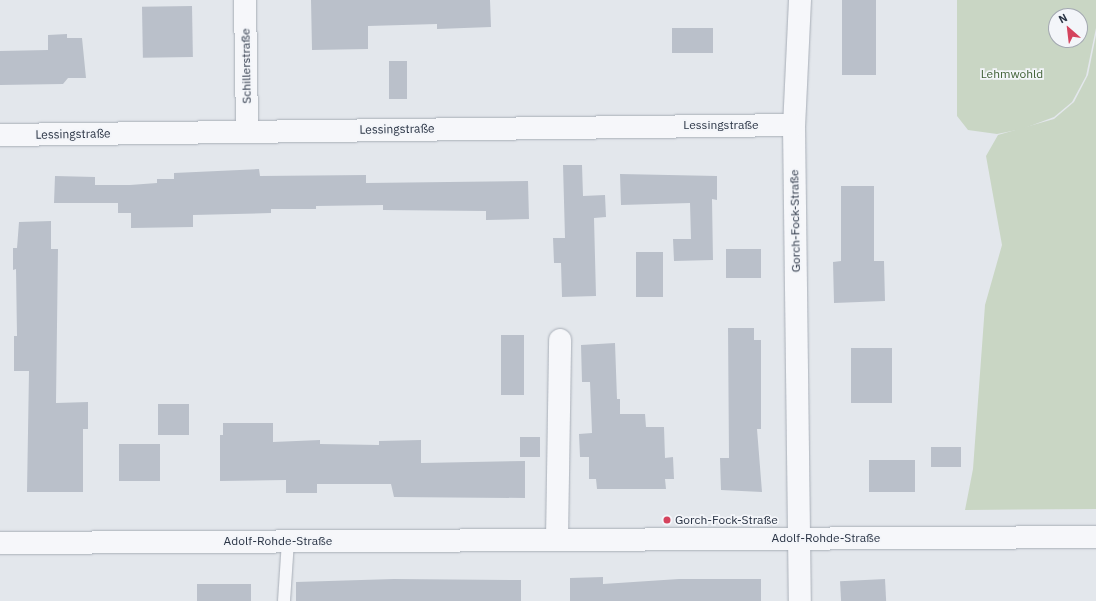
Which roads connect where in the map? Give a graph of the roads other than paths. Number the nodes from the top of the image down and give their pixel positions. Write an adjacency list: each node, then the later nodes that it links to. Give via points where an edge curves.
1 (245, 0): 4 (street, Schillerstraße)
2 (800, 0): 3 (street, Gorch-Fock-Straße)
3 (794, 125): 4 (street, Lessingstraße); 8 (street, Gorch-Fock-Straße)
4 (247, 132): 5 (street, Lessingstraße)
5 (0, 135)
6 (560, 340): 9 (street)
7 (1096, 537): 8 (street, Adolf-Rohde-Straße)
8 (799, 538): 9 (street, Adolf-Rohde-Straße); 13 (street, Gorch-Fock-Straße)
9 (557, 539): 10 (street, Adolf-Rohde-Straße)
10 (288, 541): 11 (street, Adolf-Rohde-Straße); 12 (lane)
11 (0, 543)
12 (284, 601)
13 (800, 601)

